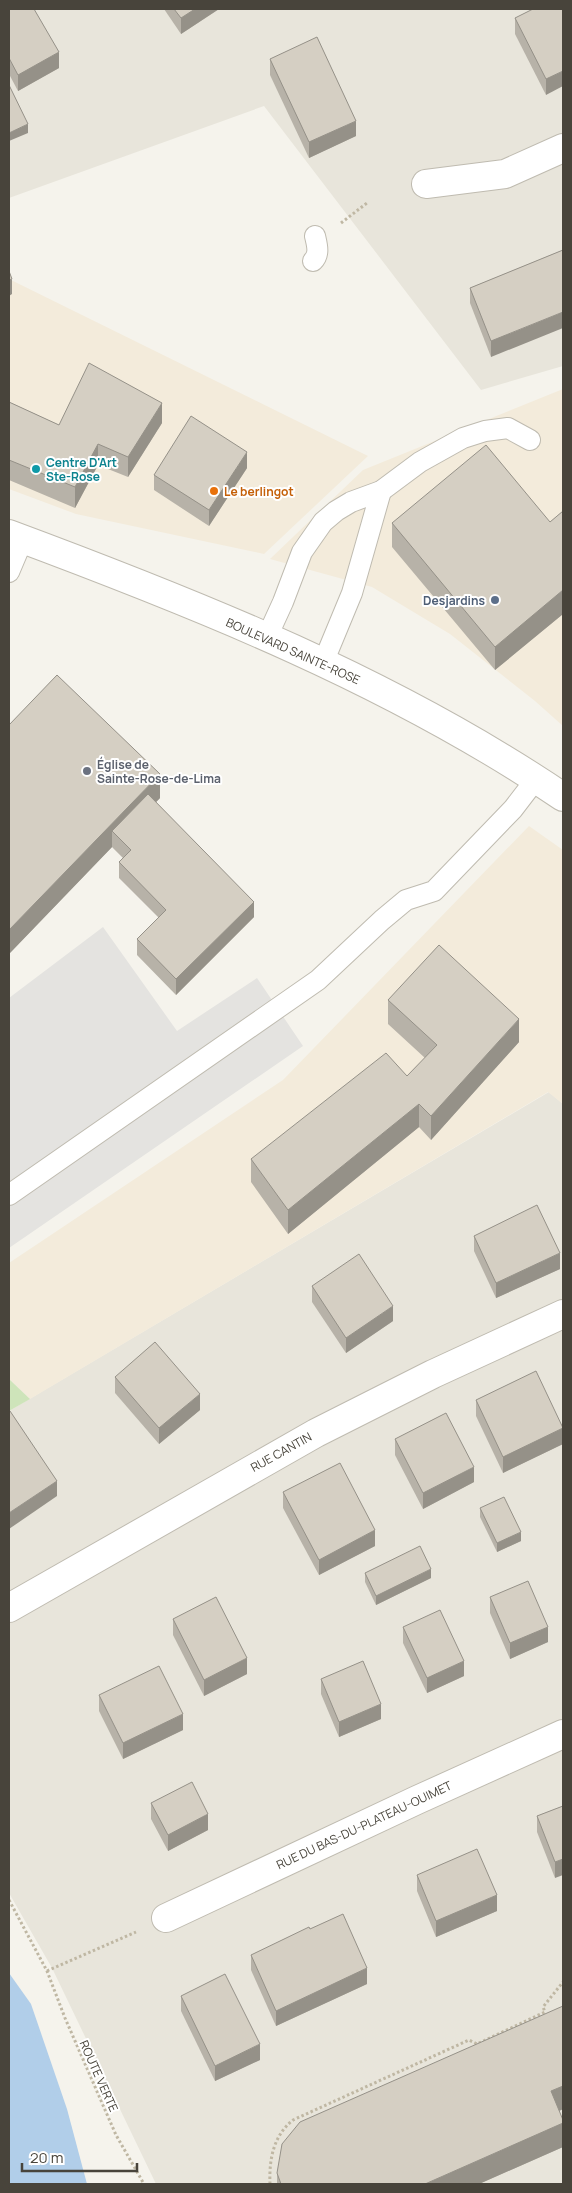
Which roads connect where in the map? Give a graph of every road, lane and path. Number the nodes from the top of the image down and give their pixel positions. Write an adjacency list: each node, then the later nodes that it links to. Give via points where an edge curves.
1 (563, 148): 2 (street, via 505,174)
2 (426, 184)
3 (367, 204): 4 (path)
4 (338, 224)
5 (315, 236): 6 (lane, via 318,248)
6 (313, 261)
7 (530, 440): 8 (lane, via 508,428 464,438 420,462)
8 (381, 491): 11 (lane, via 351,502 322,522 296,565); 12 (lane, via 352,593)
9 (16, 536): 10 (lane); 11 (street, BOULEVARD SAINTE-ROSE)
10 (9, 572)
11 (267, 637): 12 (street, BOULEVARD SAINTE-ROSE)
12 (323, 663): 13 (street, BOULEVARD SAINTE-ROSE, via 462,733)
13 (536, 779): 14 (street, BOULEVARD SAINTE-ROSE); 15 (lane, via 513,809 434,891 406,900 318,980)
14 (563, 797)
15 (9, 1195)
16 (563, 1314): 17 (street, RUE CANTIN, via 316,1433)
17 (9, 1608)
18 (563, 1734): 20 (street, RUE DU BAS-DU-PLATEAU-OUIMET)
19 (9, 1900): 22 (path, ROUTE VERTE)
20 (166, 1918)
21 (140, 1930): 22 (path)
22 (47, 1971): 24 (path, ROUTE VERTE, via 93,2086)
23 (563, 1982): 25 (path, via 543,2007 545,2012 477,2044 469,2040 293,2120 282,2131 274,2147 269,2165)
24 (144, 2184)
25 (270, 2184)

